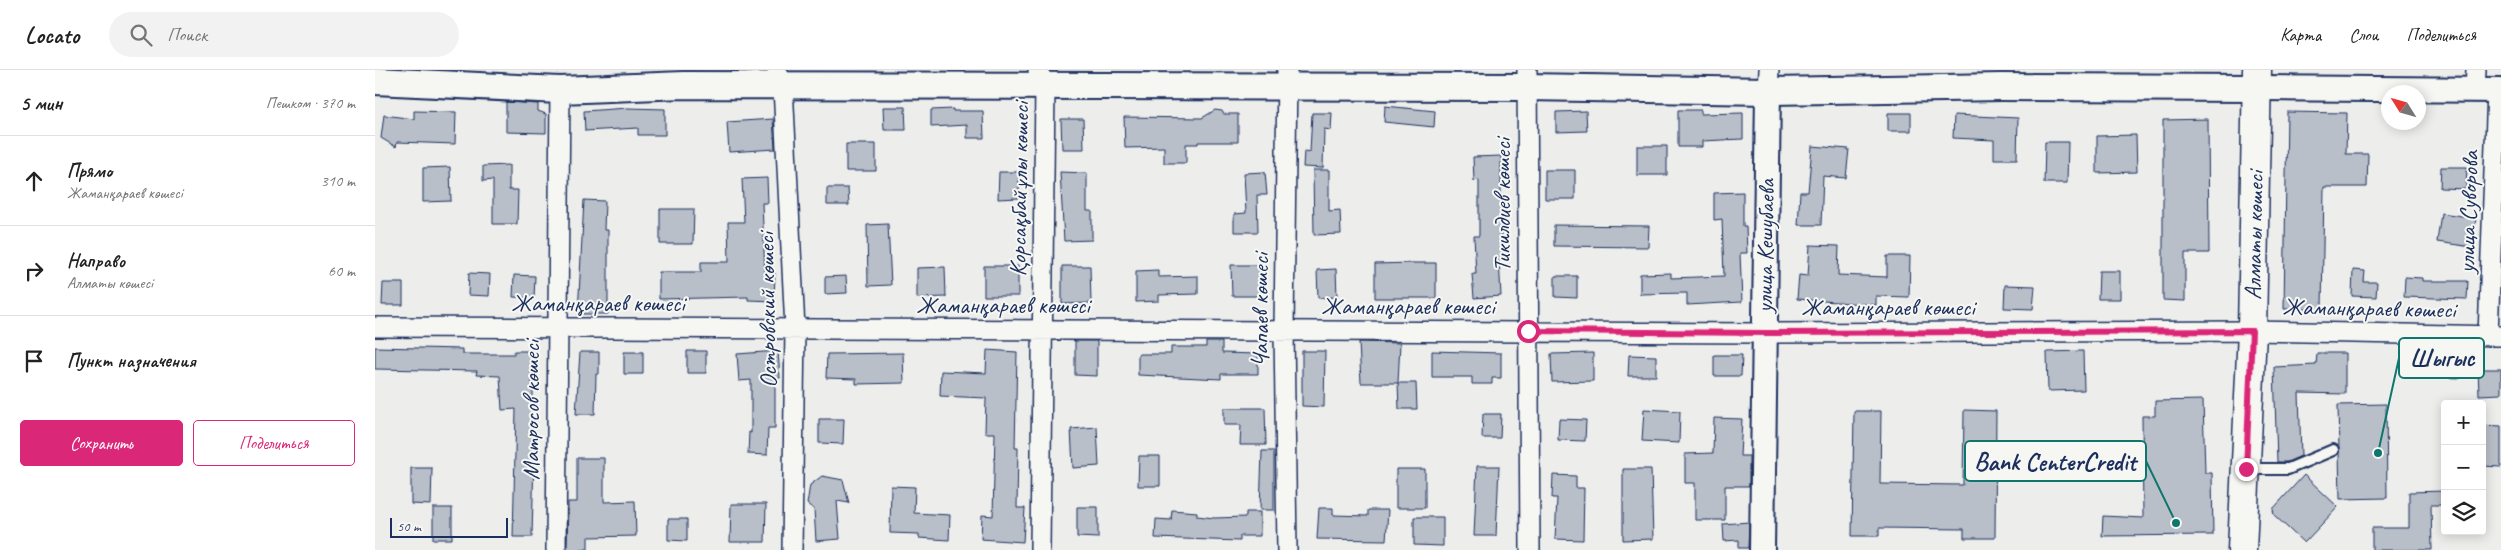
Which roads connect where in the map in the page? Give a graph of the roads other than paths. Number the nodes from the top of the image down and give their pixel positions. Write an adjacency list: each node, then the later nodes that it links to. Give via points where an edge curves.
1 (690, 78): 2 (main road); 11 (main road)
2 (780, 78): 3 (main road); 14 (street, Островский көшесі)
3 (1042, 78): 4 (main road); 15 (street, Қорсақбайұлы көшесі)
4 (1287, 78): 5 (main road); 16 (street, Чапаев көшесі)
5 (1527, 78): 9 (main road); 17 (street, Тикилдиев көшесі)
6 (2002, 79): 7 (main road); 9 (main road)
7 (2257, 79): 10 (street); 18 (main road, Алматы көшесі)
8 (375, 81): 11 (main road)
9 (1769, 81): 19 (street, улица Кешубаева)
10 (2487, 85): 20 (street, улица Суворова)
11 (560, 90): 13 (street, Матросов көшесі)
12 (375, 327): 13 (street, Жаманқараев көшесі)
13 (556, 328): 14 (street, Жаманқараев көшесі); 23 (street, Матросов көшесі)
14 (795, 329): 15 (street, Жаманқараев көшесі); 24 (street, Островский көшесі)
15 (1043, 330): 16 (street, Жаманқараев көшесі); 25 (street, Қорсақбайұлы көшесі)
16 (1283, 331): 17 (street, Жаманқараев көшесі); 26 (street, Чапаев көшесі)
17 (1528, 331): 19 (street, Жаманқараев көшесі); 27 (street, Тикилдиев көшесі)
18 (2252, 331): 19 (street, Жаманқараев көшесі); 20 (street, Жаманқараев көшесі); 22 (main road, Алматы көшесі)
19 (1764, 333): 28 (street, улица Кешубаева)
20 (2495, 336)
21 (2333, 450): 22 (lane, via 2288,469)
22 (2246, 469): 29 (main road, Алматы көшесі)
23 (556, 550)
24 (792, 550)
25 (1040, 550)
26 (1287, 550)
27 (1530, 550)
28 (1761, 550)
29 (2243, 550)

